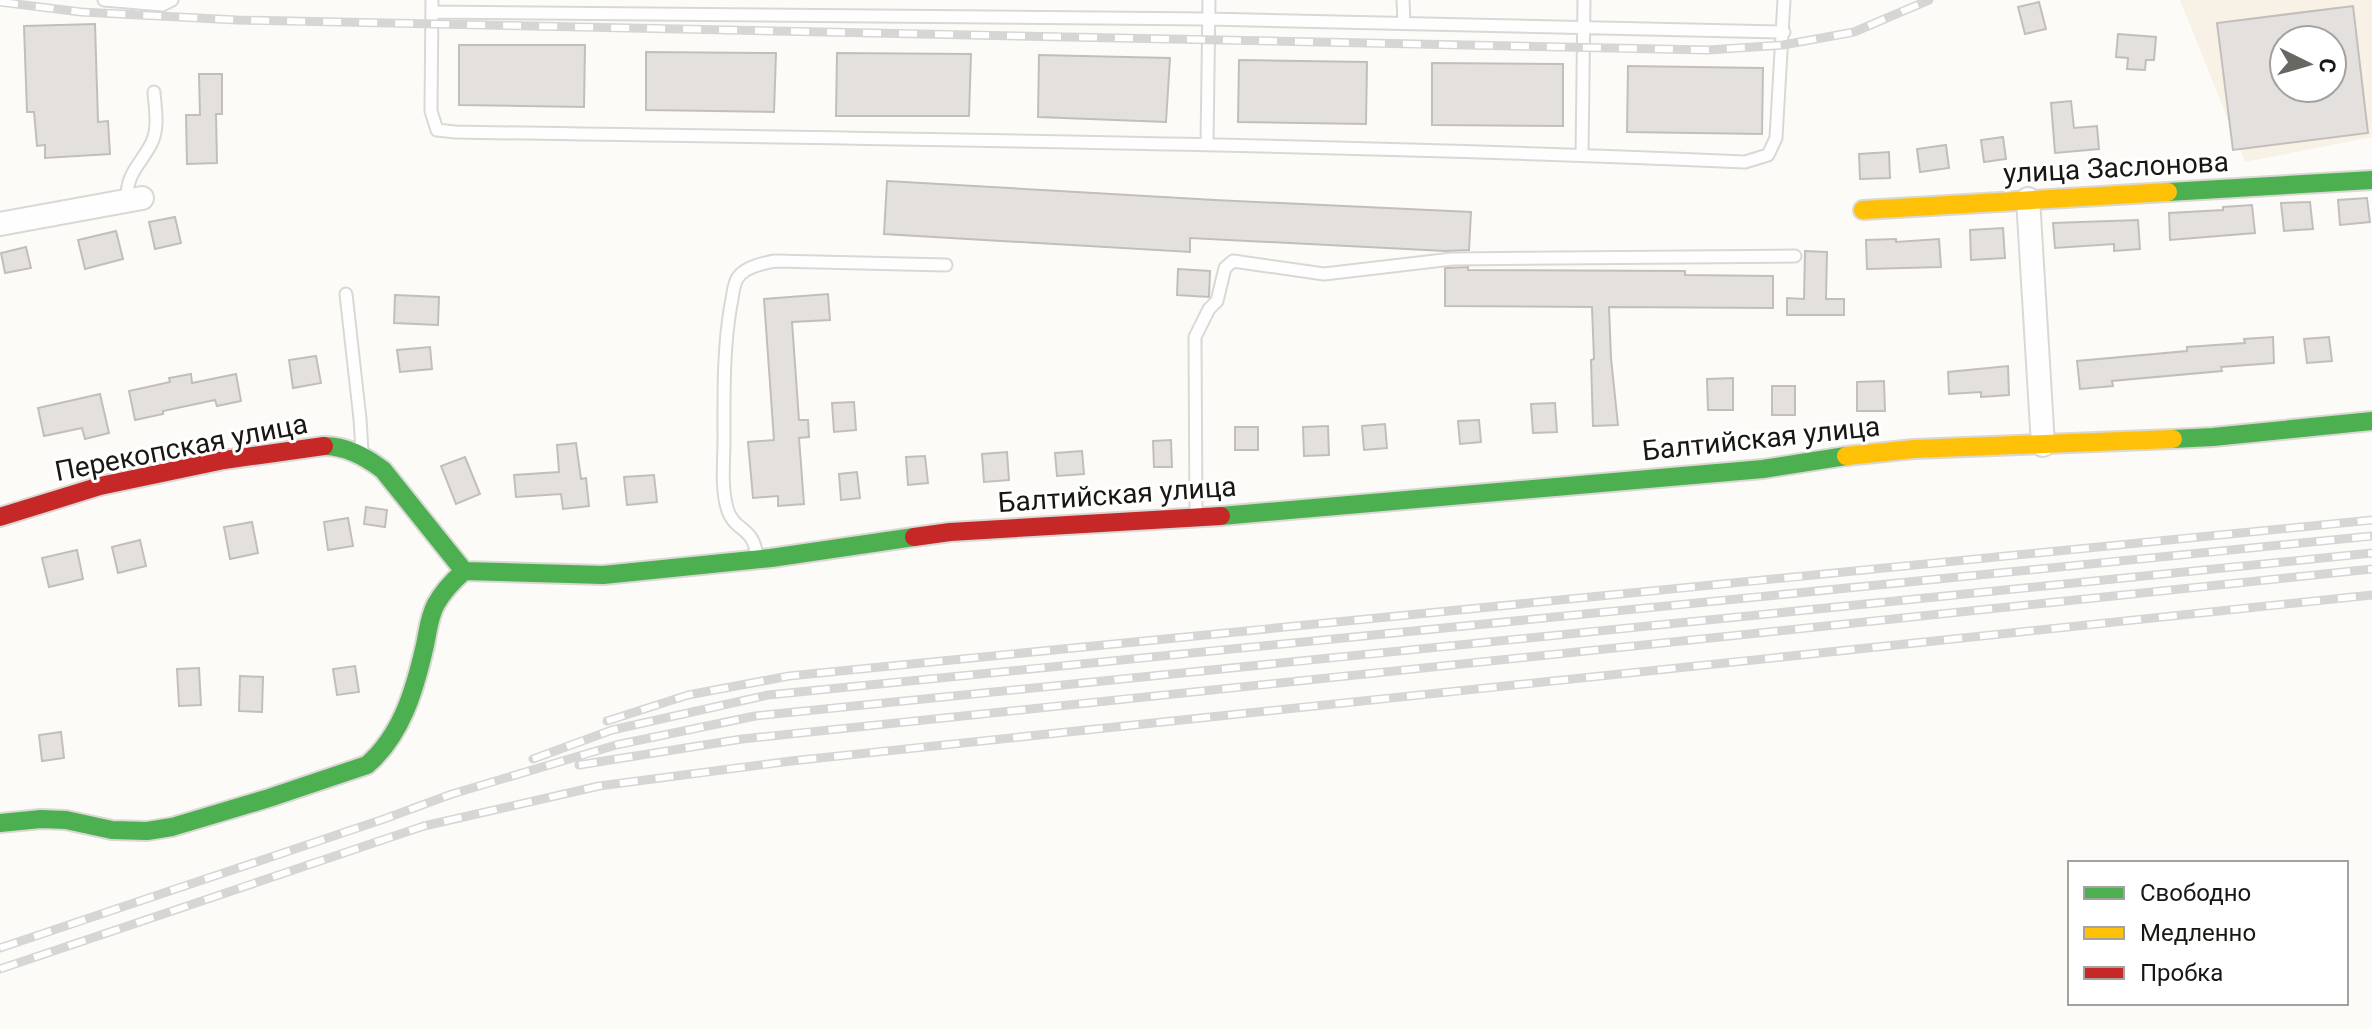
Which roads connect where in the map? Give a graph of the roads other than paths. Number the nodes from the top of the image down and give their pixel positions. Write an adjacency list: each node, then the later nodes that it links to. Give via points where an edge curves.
1 (104, 0): 2 (lane, via 162,5)
2 (172, 0)
3 (1209, 0): 8 (lane)
4 (1403, 0): 9 (lane)
5 (1584, 0): 10 (lane)
6 (1784, 0): 11 (lane)
7 (432, 6): 8 (lane); 13 (lane, via 431,111 437,130)
8 (1208, 19): 9 (lane); 13 (lane)
9 (1404, 23): 10 (lane)
10 (1584, 27): 11 (lane); 14 (lane)
11 (1784, 32): 14 (lane, via 1776,138 1768,155 1745,162)
12 (154, 92): 16 (lane, via 152,142 130,175)
13 (1207, 144): 14 (lane)
14 (1582, 155)
15 (2372, 180): 17 (street, улица Заслонова)
16 (135, 199): 19 (street)
17 (2028, 199): 18 (street, улица Заслонова); 24 (street)
18 (1863, 210)
19 (0, 224)
20 (1795, 256): 27 (lane, via 1452,259 1324,274 1233,261 1225,268 1217,301 1195,337)
21 (946, 265): 28 (lane, via 775,261 748,270 736,281 725,349 724,487 729,517 753,537)
22 (346, 294): 25 (lane)
23 (2372, 421): 24 (street, Балтийская улица, via 2213,437)
24 (2043, 445): 27 (street, Балтийская улица, via 1914,449 1763,469)
25 (362, 456): 26 (street, Перекопская улица, via 334,446 314,446 224,460 100,486); 29 (street, Перекопская улица, via 383,470)
26 (0, 517)
27 (1196, 518): 28 (street, Балтийская улица, via 950,532)
28 (757, 559): 29 (street, Балтийская улица, via 603,575)
29 (464, 571): 30 (street, via 433,609 409,698 388,745 367,765 147,831 66,820)
30 (0, 823)

